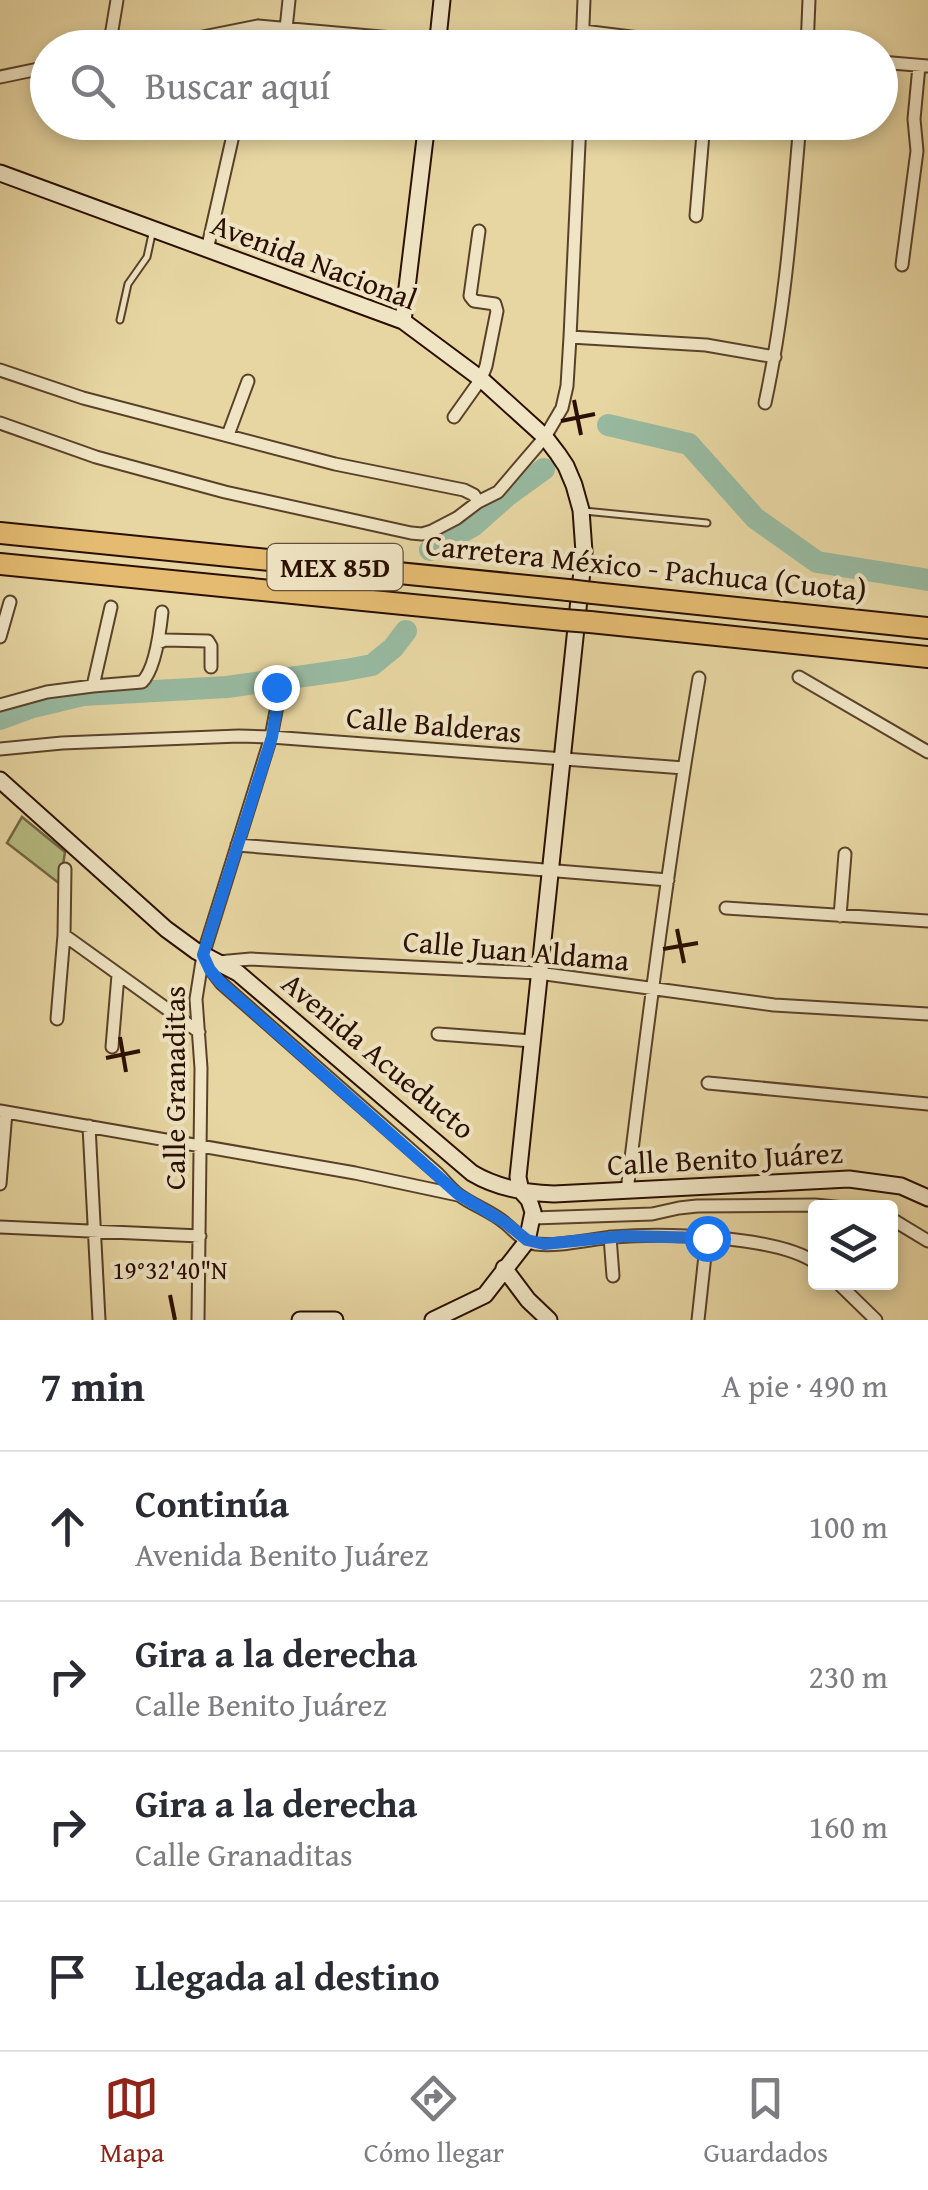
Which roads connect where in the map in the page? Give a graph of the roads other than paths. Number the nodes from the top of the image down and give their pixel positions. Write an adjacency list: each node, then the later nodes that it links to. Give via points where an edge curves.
1 (117, 0): 8 (street)
2 (289, 0): 7 (street)
3 (442, 0): 12 (main road)
4 (584, 0): 13 (street)
5 (810, 0): 14 (street)
6 (258, 26): 7 (street); 9 (street); 10 (street)
7 (286, 29): 11 (street)
8 (112, 30)
9 (238, 30)
10 (257, 30)
11 (295, 30)
12 (439, 30)
13 (583, 30)
14 (808, 30)
15 (898, 64): 16 (street)
16 (924, 66): 29 (street)
17 (30, 71): 18 (street)
18 (0, 77)
19 (232, 140): 28 (street)
20 (426, 140): 31 (main road)
21 (579, 140): 32 (street)
22 (702, 140): 25 (street)
23 (798, 140): 33 (street)
24 (0, 173): 26 (main road, Avenida Nacional)
25 (696, 216)
26 (153, 230): 28 (main road, Avenida Nacional); 30 (lane)
27 (479, 231): 35 (street, via 470,296 497,308)
28 (207, 250): 31 (main road, Avenida Nacional)
29 (902, 265)
30 (120, 320)
31 (404, 321): 35 (main road, Avenida Nacional)
32 (570, 338): 33 (street, via 706,345); 41 (street, via 565,399)
33 (775, 357): 37 (street)
34 (0, 370): 40 (street)
35 (481, 379): 38 (street); 41 (main road, Avenida Nacional)
36 (248, 381): 40 (street)
37 (765, 403)
38 (454, 416)
39 (0, 423): 42 (street, via 226,492 417,534 432,532)
40 (228, 435): 42 (street, via 464,490)
41 (544, 437): 42 (street, via 498,492); 43 (main road, Avenida Nacional, via 566,466)
42 (478, 502)
43 (581, 510): 44 (lane); 63 (main road, Avenida Nacional, via 584,552)
44 (707, 523)
45 (0, 533): 50 (highway, Carretera México - Pachuca (Cuota) / MEX 85D, bridge)
46 (0, 564): 53 (highway, Carretera México - Pachuca (Cuota) / MEX 85D, bridge)
47 (10, 602): 51 (street)
48 (112, 608): 57 (street)
49 (162, 612): 52 (street)
50 (928, 628)
51 (0, 637)
52 (158, 644): 54 (street, via 209,642); 57 (street, via 146,679)
53 (928, 657)
54 (211, 667)
55 (799, 677): 62 (street)
56 (699, 678): 64 (street)
57 (93, 686): 59 (street)
58 (276, 687): 60 (street, Calle Granaditas)
59 (0, 705)
60 (272, 737): 61 (street, Calle Balderas); 63 (street, Calle Balderas); 66 (street, Calle Granaditas)
61 (0, 749)
62 (928, 752)
63 (561, 760): 64 (street, Calle Balderas); 69 (main road, Avenida Nacional)
64 (684, 768): 70 (street)
65 (0, 780): 75 (main road, Avenida Acueducto, via 166,929)
66 (238, 845): 69 (street); 75 (street, Calle Granaditas)
67 (846, 854): 72 (street)
68 (66, 869): 74 (street)
69 (550, 871): 70 (street); 76 (main road, Avenida Nacional)
70 (668, 880): 78 (street)
71 (726, 908): 72 (street)
72 (840, 916): 73 (street)
73 (928, 922)
74 (64, 935): 77 (street); 80 (street)
75 (211, 959): 76 (street, Calle Juan Aldama); 81 (street, Calle Granaditas, via 196,999); 91 (main road, Avenida Acueducto, via 238,973 472,1173); 93 (street, via 210,970 221,983)
76 (538, 973): 78 (street, Calle Juan Aldama); 83 (main road, Avenida Nacional)
77 (118, 975): 81 (street); 84 (street)
78 (652, 987): 79 (street, Calle Juan Aldama, via 774,1004); 92 (street)
79 (928, 1014)
80 (57, 1020)
81 (199, 1032): 89 (street, Calle Granaditas)
82 (438, 1034): 83 (street)
83 (532, 1041): 91 (main road, Avenida Nacional)
84 (112, 1047)
85 (708, 1083): 86 (street)
86 (928, 1104)
87 (3, 1112): 88 (street); 90 (street)
88 (88, 1126): 89 (street); 99 (street)
89 (199, 1146): 93 (street); 100 (street, Calle Granaditas)
90 (0, 1184)
91 (521, 1191): 92 (main road, Calle Benito Juárez); 96 (main road)
92 (626, 1191): 94 (main road, Calle Benito Juárez, via 849,1179 901,1186)
93 (458, 1194): 103 (street)
94 (928, 1198)
95 (808, 1205): 96 (street)
96 (533, 1218): 103 (main road)
97 (898, 1223): 104 (street)
98 (0, 1227): 99 (street)
99 (93, 1231): 100 (street); 111 (street)
100 (200, 1236): 112 (street, Calle Granaditas)
101 (610, 1237): 102 (street); 103 (street); 107 (street)
102 (707, 1238): 105 (street); 118 (street)
103 (527, 1240): 106 (main road)
104 (928, 1241)
105 (808, 1258)
106 (504, 1268): 109 (main road); 110 (main road)
107 (613, 1276)
108 (845, 1290): 119 (street)
109 (528, 1300): 116 (street); 117 (main road)
110 (468, 1313): 115 (main road)
111 (99, 1320)
112 (198, 1320)
113 (300, 1320): 114 (main road)
114 (334, 1320)
115 (434, 1320)
116 (531, 1320)
117 (549, 1320)
118 (698, 1320)
119 (876, 1320)

